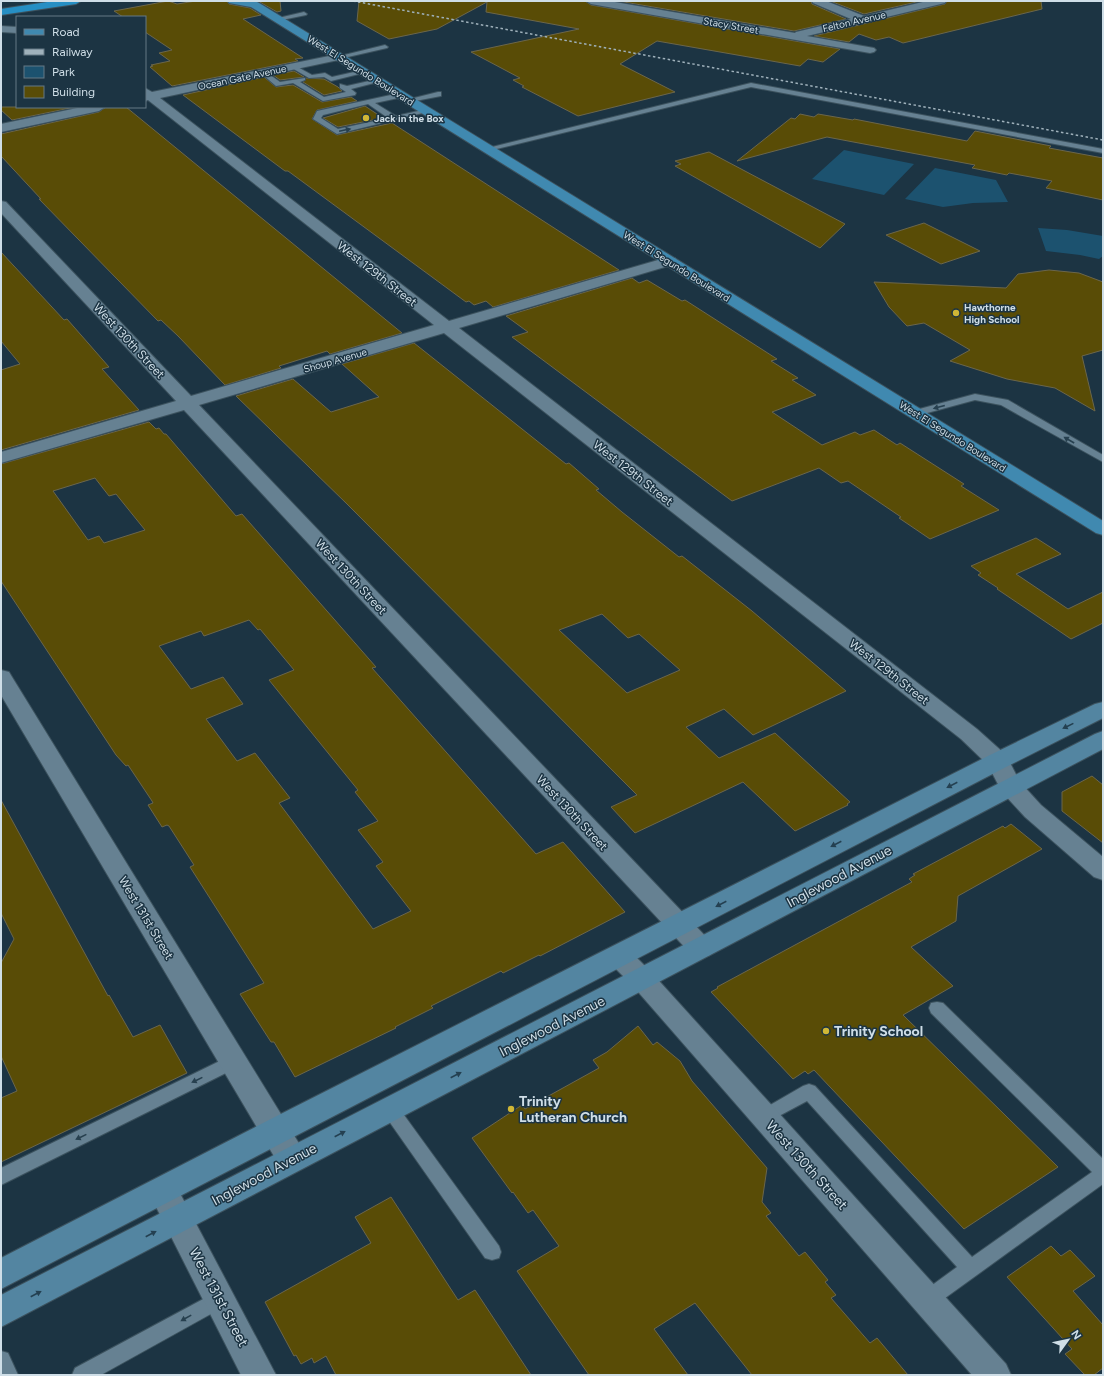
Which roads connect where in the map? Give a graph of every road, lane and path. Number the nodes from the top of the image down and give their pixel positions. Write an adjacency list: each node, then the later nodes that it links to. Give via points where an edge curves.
1 (39, 1): 8 (highway)
2 (76, 1): 9 (highway)
3 (233, 1): 7 (main road, West El Segundo Boulevard)
4 (591, 1): 15 (street, Stacy Street)
5 (817, 1): 12 (street)
6 (941, 1): 12 (street, Felton Avenue)
7 (252, 2): 11 (main road, West El Segundo Boulevard)
8 (1, 4)
9 (1, 12)
10 (304, 14): 11 (lane)
11 (277, 19): 18 (main road, West El Segundo Boulevard)
12 (862, 19): 15 (street, Felton Avenue)
13 (1, 29): 14 (street)
14 (16, 30)
15 (791, 36): 17 (street, Stacy Street)
16 (385, 46): 18 (lane)
17 (870, 50)
18 (339, 57): 19 (street, Ocean Gate Avenue); 20 (main road, West El Segundo Boulevard)
19 (294, 67): 21 (street, Ocean Gate Avenue); 22 (lane)
20 (363, 72): 23 (lane); 25 (main road, West El Segundo Boulevard)
21 (264, 73): 24 (lane, via 279,84); 28 (street, Ocean Gate Avenue)
22 (311, 77): 23 (lane, via 324,75); 24 (lane)
23 (331, 79): 26 (lane)
24 (294, 81): 26 (lane, via 323,99 352,93)
25 (378, 81): 26 (lane); 29 (main road, West El Segundo Boulevard)
26 (346, 88)
27 (438, 94): 29 (lane)
28 (147, 95): 40 (street, West 129th Street)
29 (405, 98): 30 (lane); 32 (main road, West El Segundo Boulevard)
30 (369, 102): 33 (lane); 33 (lane, one-way to 33, via 320,113 317,119 336,132)
31 (94, 108): 34 (street)
32 (427, 111): 33 (lane); 36 (main road, West El Segundo Boulevard)
33 (395, 119)
34 (1, 128)
35 (509, 136): 36 (lane)
36 (484, 146): 37 (lane, via 751,85); 39 (main road, West El Segundo Boulevard)
37 (1103, 151)
38 (1, 205): 41 (street, West 130th Street)
39 (670, 261): 40 (street, Shoup Avenue); 42 (main road, West El Segundo Boulevard)
40 (445, 328): 41 (street, Shoup Avenue); 49 (street, West 129th Street, via 969,734)
41 (188, 403): 43 (street, Shoup Avenue); 52 (street, West 130th Street)
42 (916, 413): 44 (lane, one-way to 42, via 1004,402 975,397); 45 (main road, West El Segundo Boulevard)
43 (1, 458)
44 (1103, 459)
45 (1103, 529)
46 (1, 677): 57 (street, West 131st Street)
47 (1103, 709): 49 (main road, one-way to 49)
48 (1100, 745): 50 (main road, Inglewood Avenue)
49 (998, 761): 50 (street, West 129th Street); 52 (main road, one-way to 52)
50 (1010, 786): 51 (street, West 129th Street, via 1032,811); 53 (main road, Inglewood Avenue)
51 (1103, 871)
52 (678, 926): 53 (street, West 130th Street); 54 (main road)
53 (700, 948): 55 (main road, Inglewood Avenue)
54 (619, 956): 55 (street, West 130th Street); 60 (main road)
55 (642, 979): 58 (main road, Inglewood Avenue, one-way to 55); 59 (street, West 130th Street)
56 (937, 1008): 62 (lane)
57 (232, 1062): 60 (street, West 131st Street); 63 (lane, one-way to 63)
58 (390, 1109): 61 (main road, Inglewood Avenue, one-way to 58); 66 (lane)
59 (764, 1117): 67 (lane, via 809,1091); 70 (street, West 130th Street)
60 (275, 1131): 61 (street, West 131st Street); 64 (main road)
61 (292, 1159): 65 (main road, Inglewood Avenue)
62 (1103, 1172): 67 (lane)
63 (1, 1177)
64 (163, 1191): 65 (street, West 131st Street); 68 (main road)
65 (178, 1219): 69 (street, West 131st Street); 71 (main road, Inglewood Avenue, one-way to 65)
66 (492, 1252)
67 (971, 1269): 70 (lane)
68 (1, 1274)
69 (220, 1299): 74 (lane, one-way to 74); 75 (street, West 131st Street)
70 (927, 1300): 76 (street, West 130th Street)
71 (1, 1312)
72 (1, 1360): 73 (lane)
73 (8, 1375)
74 (82, 1375)
75 (259, 1375)
76 (994, 1375)

